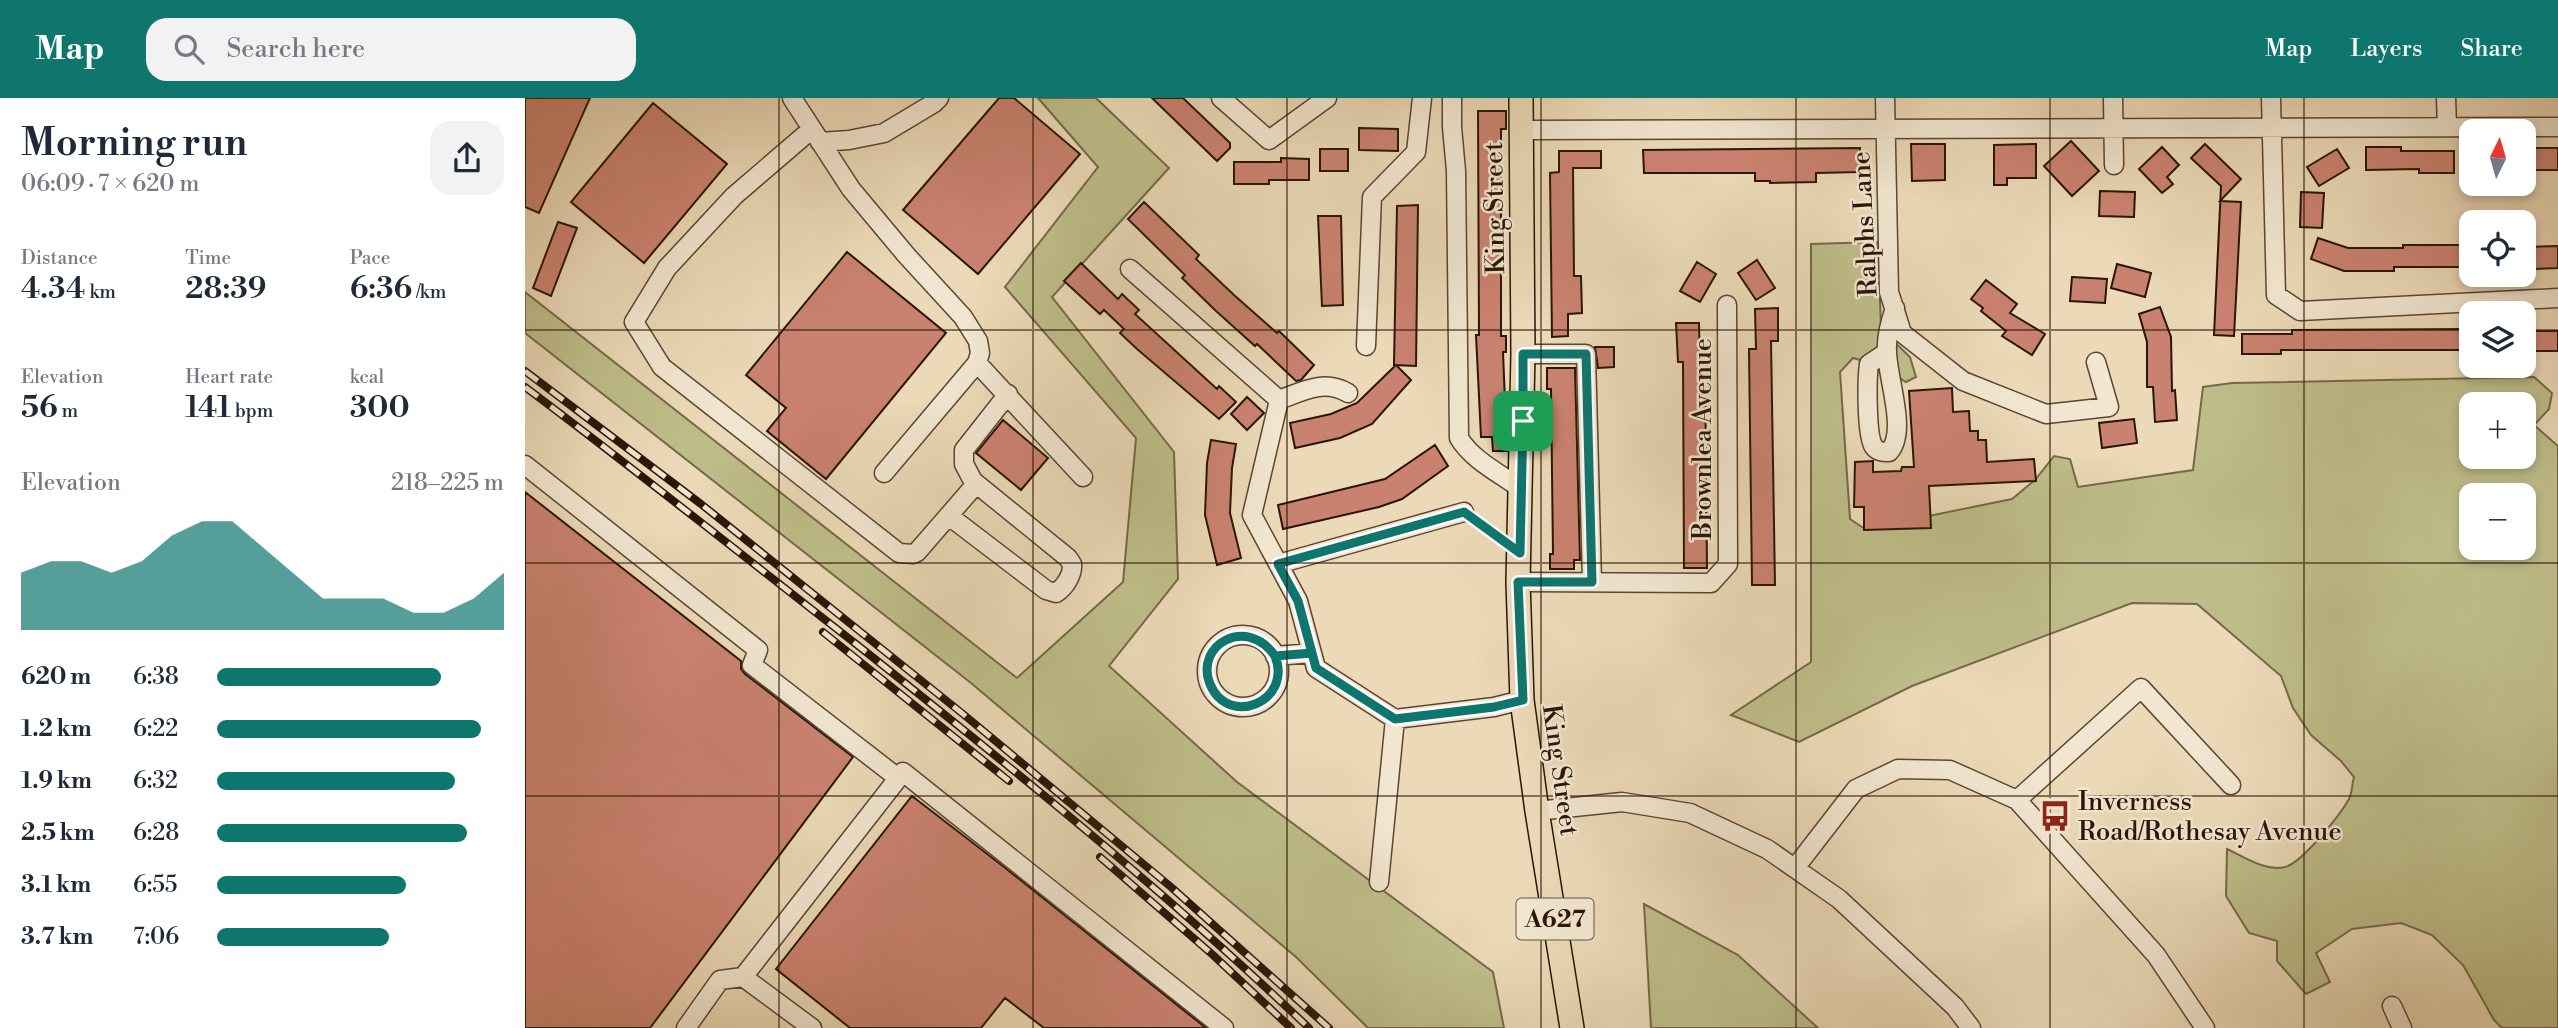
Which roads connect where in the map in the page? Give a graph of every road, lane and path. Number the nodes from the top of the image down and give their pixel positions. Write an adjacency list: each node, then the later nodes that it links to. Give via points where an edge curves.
1 (792, 98): 18 (street)
2 (939, 98): 18 (street, via 884,133 849,140)
3 (1221, 98): 4 (street, via 1269,140)
4 (1327, 98)
5 (1422, 98): 24 (street, via 1416,152 1372,197)
6 (1452, 98): 36 (street, via 1459,438 1463,446)
7 (1521, 98): 17 (main road, King Street / A627)
8 (1885, 98): 16 (street, Ralphs Lane)
9 (2113, 98): 14 (street)
10 (2271, 98): 15 (street)
11 (2446, 98): 12 (street)
12 (2447, 127): 13 (street); 15 (street)
13 (2558, 127)
14 (2113, 128): 15 (street); 16 (street); 19 (street)
15 (2270, 128): 21 (street, via 2276,295 2300,311)
16 (1885, 129): 17 (street); 23 (street, Ralphs Lane, via 1889,292)
17 (1521, 131): 26 (main road, King Street / A627)
18 (816, 135): 28 (street, via 851,190 963,317 978,341); 38 (street, via 734,196 667,268 634,322 662,367 899,553 917,552)
19 (2113, 165)
20 (1131, 269): 31 (street)
21 (2558, 298)
22 (1727, 304): 42 (street, Brownlea Avenue, via 1728,564 1711,583)
23 (1895, 308): 25 (street); 27 (street, Ralphs Lane, via 1902,333 1963,382 2046,414 2109,407)
24 (1366, 346)
25 (1887, 352): 25 (street, via 1895,445 1889,452 1880,452 1871,439 1866,378 1869,364)
26 (1523, 354): 36 (main road, King Street / A627); 42 (street, via 1586,354)
27 (2096, 362)
28 (977, 363): 30 (street); 33 (street)
29 (1348, 393): 31 (street, via 1329,385)
30 (1008, 394): 34 (street); 35 (street, via 964,450 967,473)
31 (1279, 400): 40 (street, via 1252,515)
32 (525, 465): 47 (street, via 758,650 752,665)
33 (884, 473)
34 (1083, 477)
35 (976, 484): 38 (street); 38 (street, via 1072,564 1071,575 1059,592 1047,590)
36 (1521, 489): 39 (main road, King Street / A627)
37 (1464, 512): 39 (path); 40 (street)
38 (949, 516)
39 (1520, 553): 41 (main road, King Street / A627)
40 (1278, 564): 43 (street, via 1298,601)
41 (1518, 582): 42 (street, Brownlea Avenue); 45 (main road, King Street / A627)
42 (1592, 582)
43 (1312, 653): 44 (street); 46 (street, via 1316,668)
44 (1275, 656): 44 (street, via 1279,674 1275,686 1257,704 1245,707 1225,702 1208,681 1212,652 1233,636 1258,638)
45 (1523, 700): 46 (street); 50 (main road, King Street / A627)
46 (1395, 719): 52 (street)
47 (898, 778): 53 (street); 57 (street, via 903,772)
48 (2231, 785): 49 (street, via 2141,688)
49 (2017, 800): 51 (street, via 1950,770 1898,769 1856,789); 60 (street, via 2156,955)
50 (1537, 811): 51 (street, via 1622,802 1690,813 1767,849); 58 (main road, King Street / A627)
51 (1795, 869): 59 (street, via 1839,899 1955,1007)
52 (1379, 882)
53 (743, 977): 55 (street, via 720,980); 56 (street)
54 (2392, 1006): 61 (street)
55 (686, 1028)
56 (812, 1028)
57 (1224, 1028)
58 (1572, 1028)
59 (1971, 1028)
60 (2205, 1028)
61 (2402, 1028)

